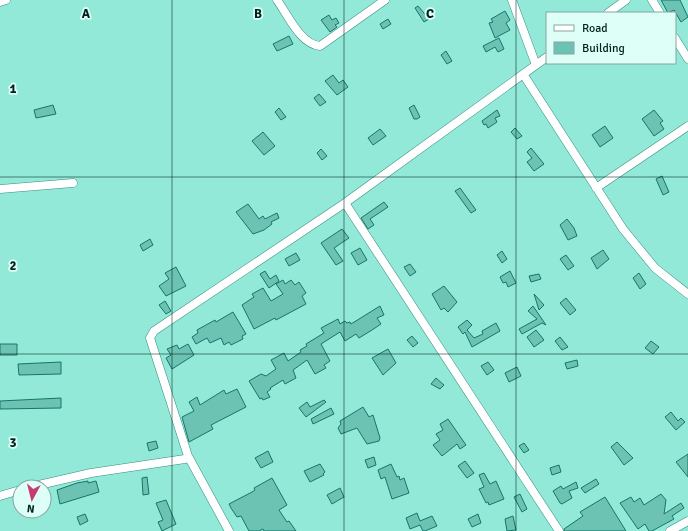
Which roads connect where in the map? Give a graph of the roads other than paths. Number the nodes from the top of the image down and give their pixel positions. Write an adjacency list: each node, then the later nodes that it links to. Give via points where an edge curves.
1 (6, 0): 7 (street)
2 (277, 0): 8 (street, via 303,38 312,45 320,46)
3 (385, 0): 8 (street)
4 (512, 0): 14 (street)
5 (626, 0): 9 (street)
6 (652, 0): 10 (street)
7 (0, 2)
8 (376, 3)
9 (609, 12)
10 (659, 12)
11 (676, 40): 13 (street)
12 (546, 58): 14 (street)
13 (688, 59)
14 (536, 65): 15 (street)
15 (523, 74): 18 (street); 20 (street)
16 (688, 126): 18 (street)
17 (73, 183): 19 (street)
18 (596, 188): 21 (street, via 623,229 655,268)
19 (0, 189)
20 (345, 203): 22 (street, via 151,334 150,338); 28 (street)
21 (688, 294)
22 (188, 456): 23 (street, via 184,459 91,473); 27 (street)
23 (52, 482)
24 (12, 492): 25 (street)
25 (0, 496)
26 (685, 525): 29 (street)
27 (229, 531)
28 (559, 531)
29 (670, 531)

